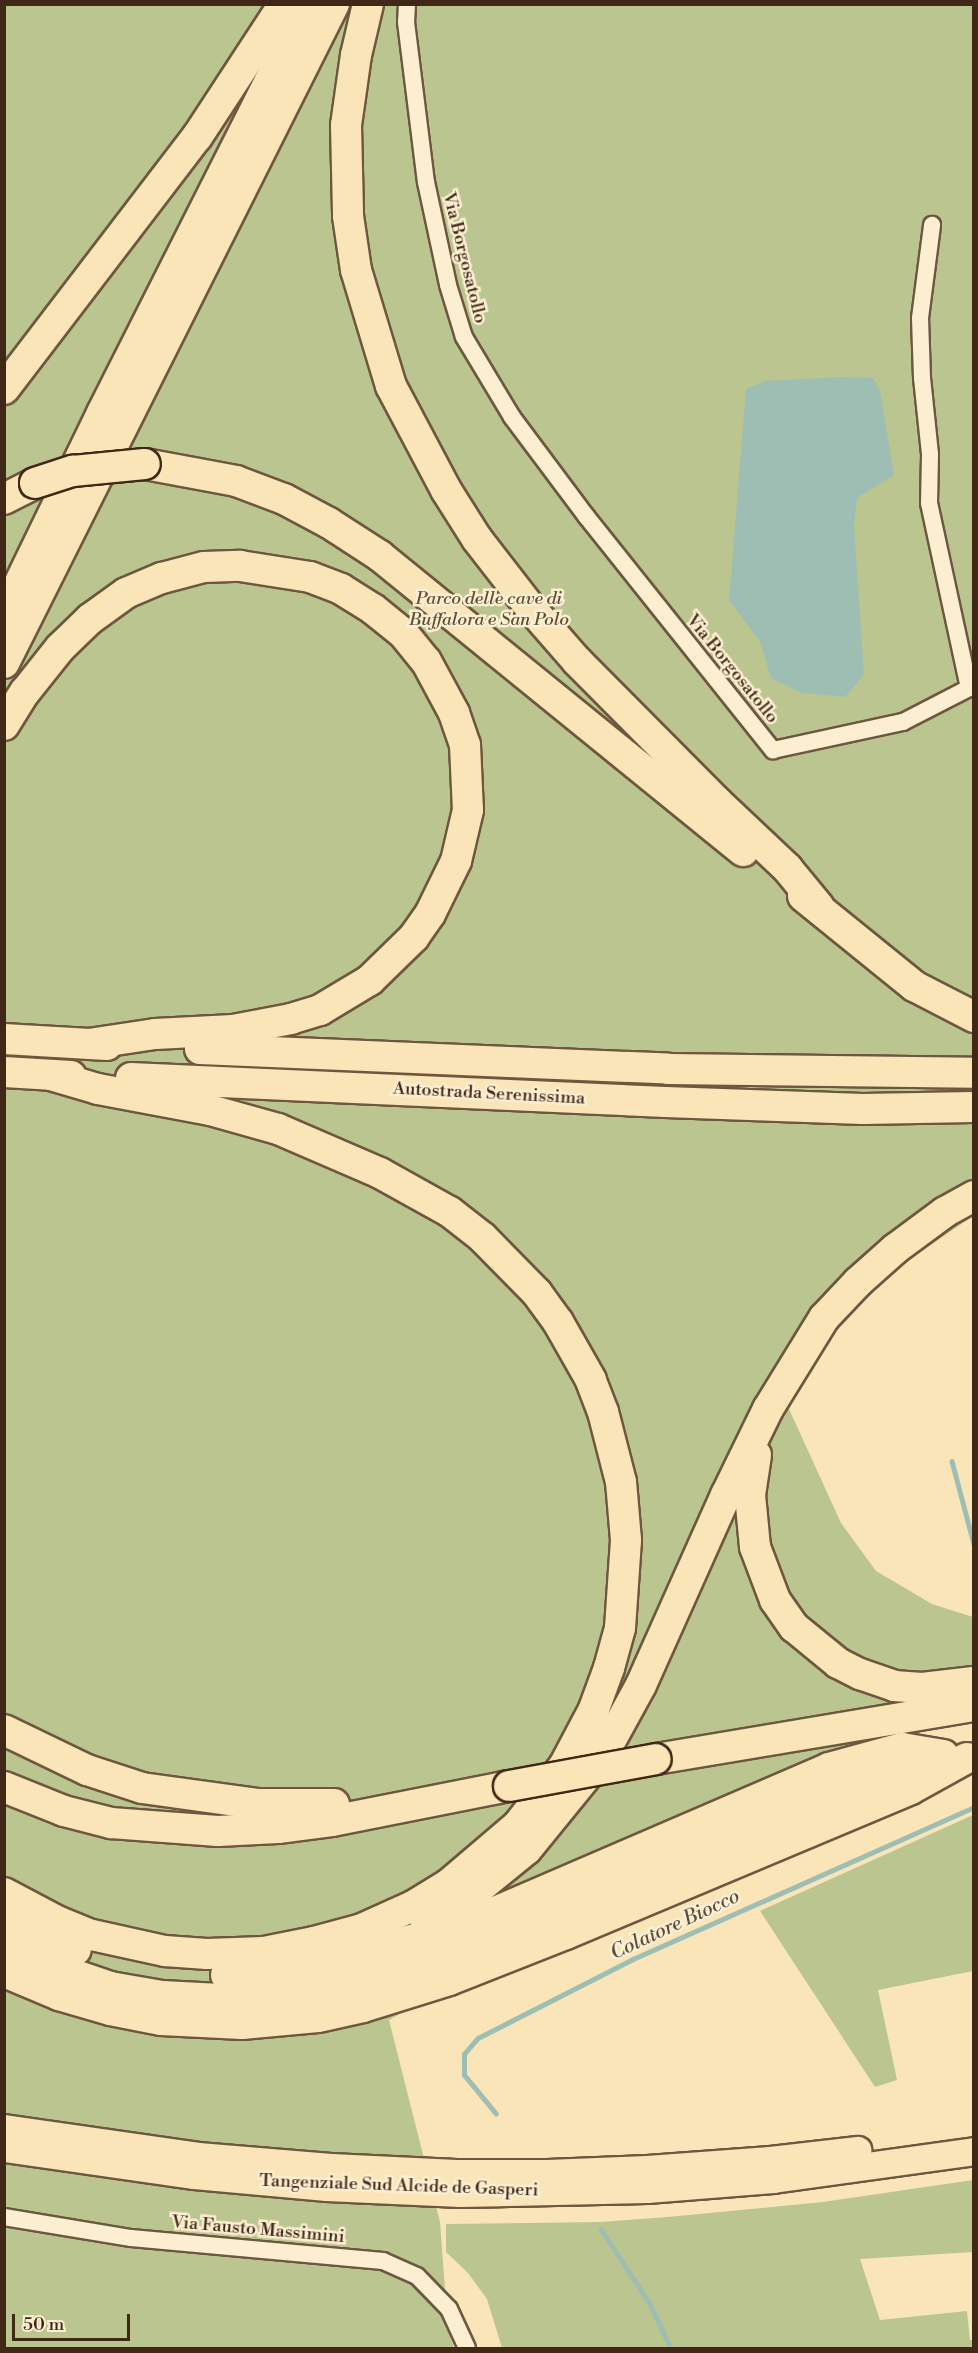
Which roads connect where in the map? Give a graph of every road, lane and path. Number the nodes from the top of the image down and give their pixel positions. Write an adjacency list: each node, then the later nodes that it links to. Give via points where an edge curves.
1 (284, 4): 7 (highway, via 197,137)
2 (309, 4): 9 (highway)
3 (334, 4): 10 (highway)
4 (368, 4): 12 (highway, via 346,125 348,216 356,270 391,386 477,539 529,606 577,661 787,868)
5 (407, 4): 6 (street, Via Borgosatollo, via 426,182 448,285 464,337 512,417 773,750 903,722 969,688 929,503 930,454 921,378 920,318)
6 (932, 225)
7 (4, 389)
8 (4, 499): 12 (highway, bridge, via 35,483 73,471 145,464 236,481 284,499 372,551 777,879)
9 (4, 615)
10 (4, 663)
11 (4, 725): 15 (highway, via 60,648 90,619 126,593 204,567 240,566 310,577 341,589 374,609 403,633 426,662 454,713 465,745 468,810 456,861 414,937 370,980 320,1010 267,1025)
12 (819, 907): 13 (highway, via 914,986)
13 (974, 1017)
14 (4, 1039): 15 (highway, Autostrada Serenissima)
15 (89, 1044): 17 (highway, Autostrada Serenissima, via 668,1069)
16 (4, 1072): 18 (highway, Autostrada Serenissima)
17 (974, 1073)
18 (51, 1075): 19 (highway, Autostrada Serenissima, via 863,1109); 28 (highway, via 278,1129 380,1173 450,1212 482,1237 537,1293 591,1380 621,1482 626,1540 620,1628 594,1709 564,1766 518,1826 449,1884 413,1906 362,1929 314,1942 264,1952 207,1954 165,1951 92,1935)
19 (974, 1107)
20 (974, 1196): 21 (highway, via 895,1248 858,1282 824,1318)
21 (768, 1409): 22 (highway, via 753,1469 751,1519 763,1574 794,1627 838,1663 894,1686 922,1689); 30 (highway, via 660,1647 601,1758 527,1849 463,1901)
22 (974, 1682)
23 (974, 1706): 27 (highway, bridge)
24 (4, 1730): 27 (highway, via 87,1770 142,1788 257,1804)
25 (970, 1758): 30 (highway, via 902,1748 829,1768 495,1912); 31 (highway, via 907,1769 835,1792 494,1937 421,1964 314,1992 240,2000 162,1996 110,1987 43,1964); 32 (highway, via 911,1789 566,1934 449,1980 318,2017 242,2024 161,2020 59,1995)
26 (4, 1787): 27 (highway, via 64,1811 111,1823 218,1831 310,1824)
27 (433, 1801)
28 (4, 1893)
29 (4, 1917): 30 (highway, via 53,1942 116,1962 209,1975 311,1967)
30 (399, 1944)
31 (4, 1945)
32 (4, 1972)
33 (4, 2128): 34 (highway, Tangenziale Sud Alcide de Gasperi, via 198,2156 456,2173 558,2173 770,2160)
34 (974, 2133)
35 (4, 2148): 36 (highway, Tangenziale Sud Alcide de Gasperi, via 194,2175 326,2187 460,2193 647,2189 773,2179)
36 (974, 2151)
37 (4, 2217): 38 (street, Via Fausto Massimini, via 131,2238 383,2261 417,2276 449,2309)
38 (467, 2349)

